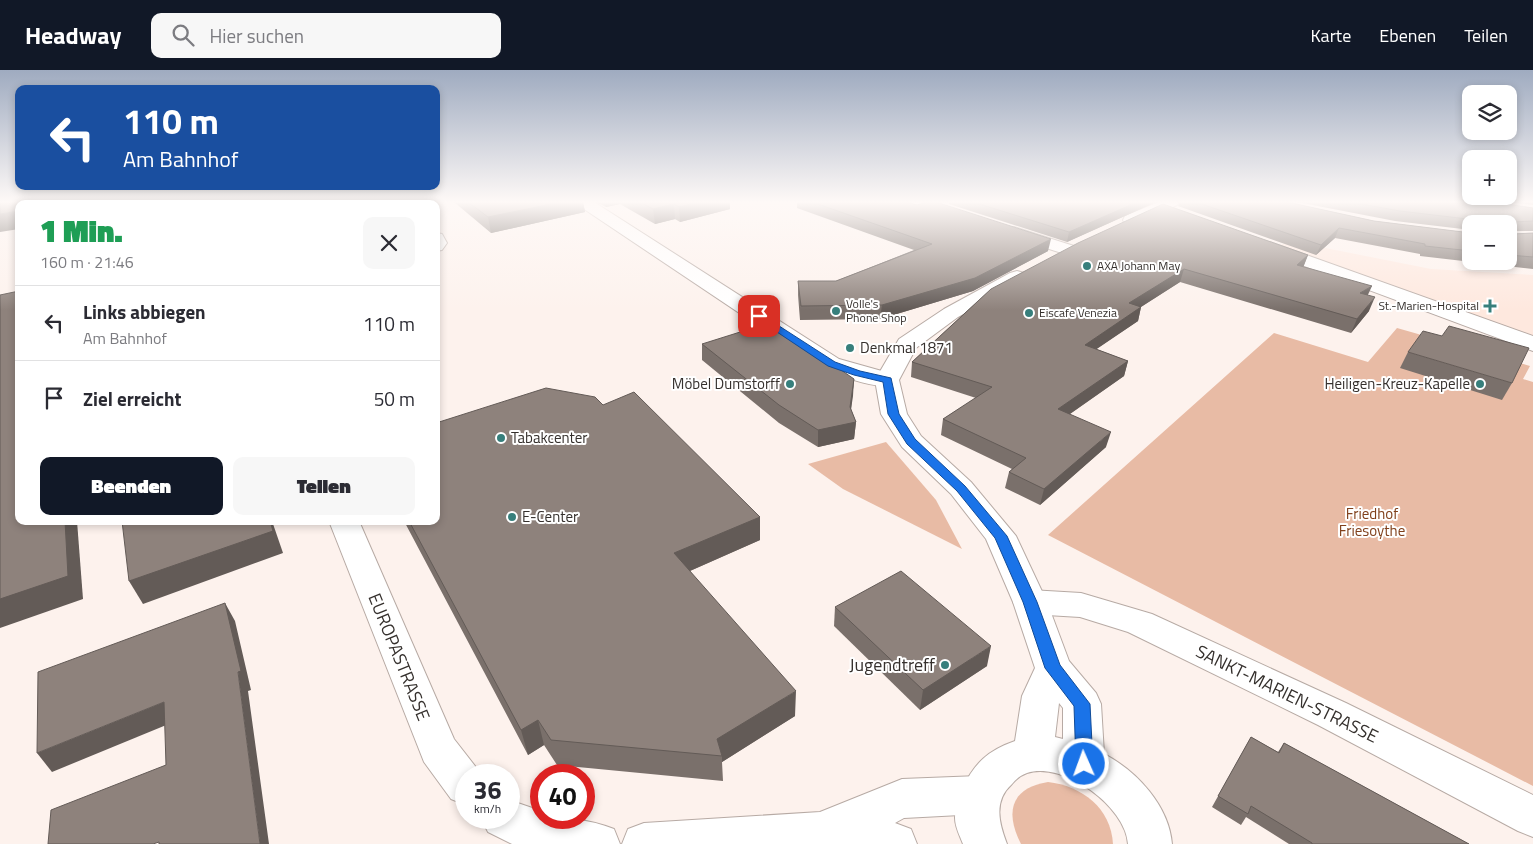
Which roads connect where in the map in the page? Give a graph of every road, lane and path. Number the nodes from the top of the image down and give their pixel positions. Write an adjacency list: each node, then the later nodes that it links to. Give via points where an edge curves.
1 (639, 238): 5 (street, via 832,364)
2 (1044, 238): 5 (street, via 1076,246 951,313 907,344)
3 (1254, 241): 4 (street)
4 (1533, 344)
5 (887, 380): 7 (street, via 894,414 911,441 961,488 1000,536)
6 (346, 525): 11 (street, EUROPASTRASSE, via 438,750)
7 (1030, 602): 8 (street); 13 (street, SANKT-MARIEN-STRASSE, via 1081,605 1140,623 1332,714)
8 (1053, 668): 9 (street, via 1040,696); 10 (street, via 1082,704)
9 (1033, 754): 10 (street, via 1058,755); 12 (street, via 1009,761 990,774)
10 (1084, 764): 16 (street, via 1106,776 1125,794)
11 (455, 772)
12 (979, 794): 15 (street, via 902,799); 21 (street, via 976,817)
13 (1533, 817)
14 (520, 826): 17 (street)
15 (821, 833): 18 (street); 19 (street)
16 (1156, 842)
17 (598, 844)
18 (644, 844)
19 (895, 844)
20 (966, 844): 21 (street)
21 (985, 844)

